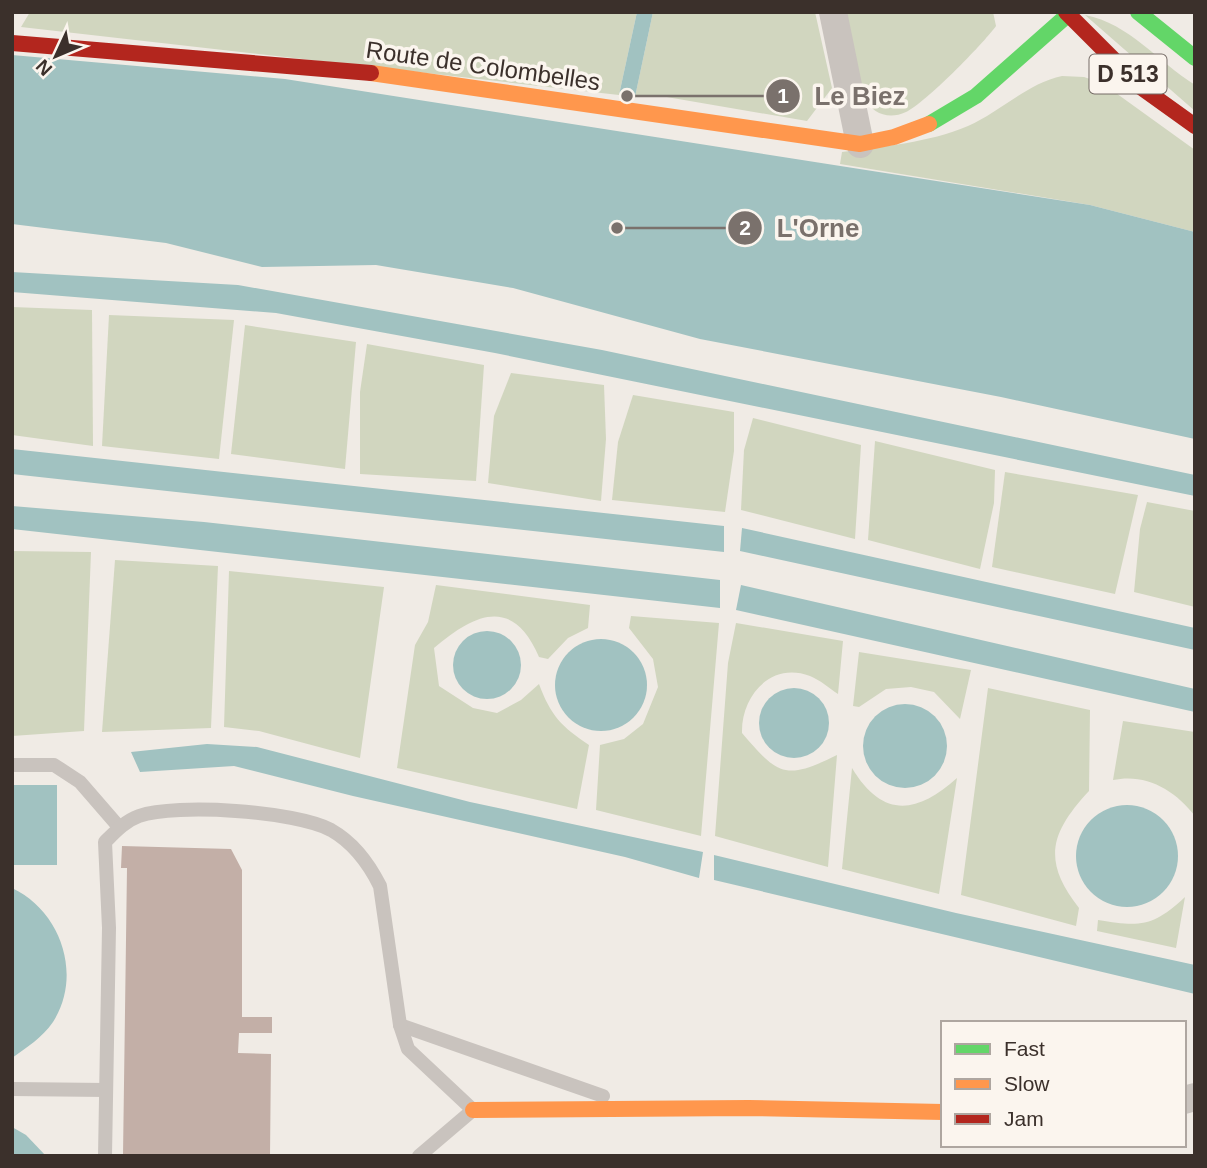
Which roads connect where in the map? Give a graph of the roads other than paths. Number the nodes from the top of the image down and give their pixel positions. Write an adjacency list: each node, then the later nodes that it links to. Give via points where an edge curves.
1 (833, 12): 7 (street)
2 (1138, 12): 5 (street, D 513)
3 (1068, 13): 6 (street, D 513, via 1142,88); 7 (street, Route de Colombelles, via 959,109 912,134)
4 (12, 43): 7 (street, Route de Colombelles, via 340,69)
5 (1195, 58)
6 (1195, 126)
7 (860, 144)
8 (12, 765): 9 (lane, via 54,765 80,782)
9 (119, 828): 10 (lane, via 139,816 160,812 265,811 331,830 370,865 380,887); 12 (lane, via 105,842 109,928)
10 (400, 1025): 13 (lane, via 408,1049); 14 (lane)
11 (12, 1088): 12 (lane)
12 (106, 1090): 16 (lane)
13 (472, 1110): 14 (street); 17 (lane)
14 (645, 1110): 15 (street)
15 (941, 1112)
16 (105, 1156)
17 (419, 1156)

